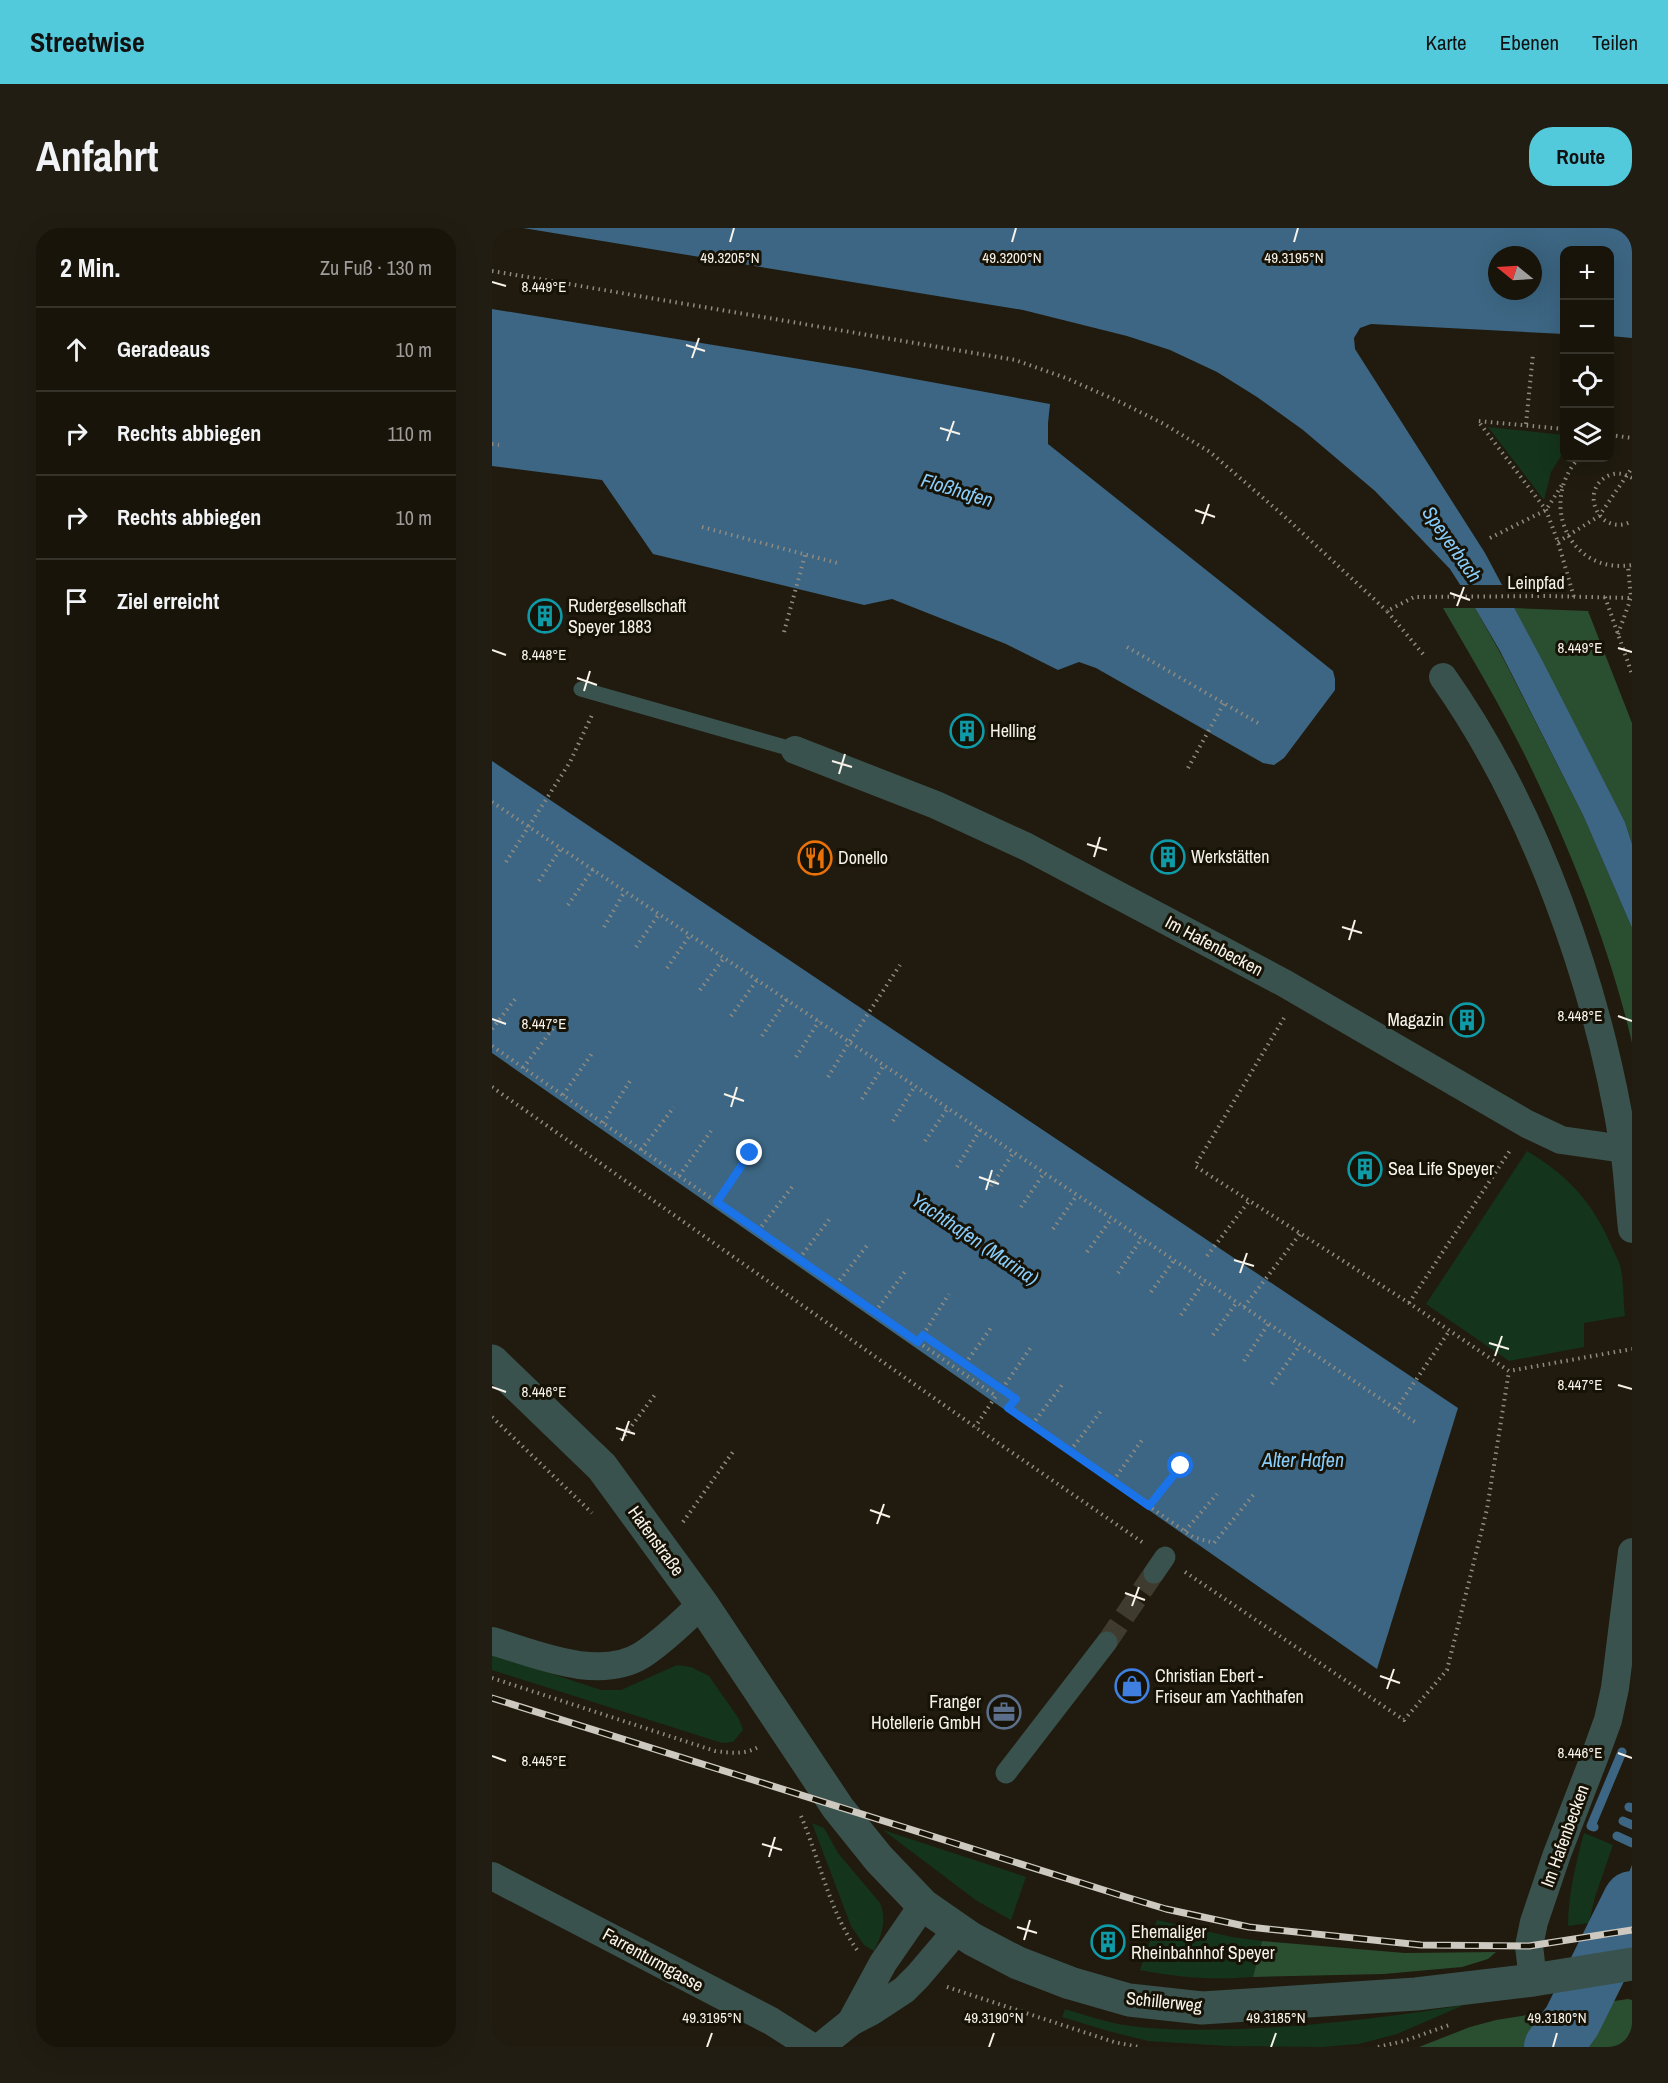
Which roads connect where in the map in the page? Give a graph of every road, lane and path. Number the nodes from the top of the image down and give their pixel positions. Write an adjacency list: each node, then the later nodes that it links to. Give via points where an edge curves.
1 (492, 271): 26 (path, via 1014,360 1066,378 1164,424 1209,452)
2 (1533, 354): 3 (path)
3 (1526, 425): 4 (path); 13 (path, via 1478,421)
4 (1560, 429)
5 (1614, 436): 6 (path)
6 (1632, 438)
7 (492, 444): 8 (path)
8 (500, 445)
9 (1575, 462): 12 (path)
10 (1632, 468): 11 (path)
11 (1630, 477): 14 (path); 14 (path, via 1613,474 1600,481 1594,495)
12 (1564, 482): 13 (path); 17 (path, via 1560,504)
13 (1545, 510): 18 (path); 19 (path)
14 (1599, 516): 15 (path, via 1612,524); 17 (path)
15 (1632, 521)
16 (702, 527): 20 (path)
17 (1568, 536): 19 (path); 22 (path, via 1600,562)
18 (1490, 538)
19 (1558, 542): 23 (path)
20 (805, 555): 21 (path); 27 (path)
21 (841, 564)
22 (1630, 565): 25 (path)
23 (1574, 597): 24 (path, Leinpfad); 26 (path, Leinpfad, via 1414,597)
24 (1605, 597): 25 (path, Leinpfad); 28 (path)
25 (1632, 598): 28 (path)
26 (1387, 611): 31 (path)
27 (784, 632)
28 (1618, 634): 30 (path)
29 (1127, 647): 34 (path)
30 (1632, 674)
31 (1443, 677): 84 (street, via 1504,778 1551,882 1580,964 1607,1061)
32 (581, 689): 33 (lane)
33 (601, 694): 36 (lane); 40 (path, via 570,762)
34 (1224, 703): 35 (path); 37 (path)
35 (1258, 723)
36 (795, 750): 56 (street, Im Hafenbecken, via 936,805 1027,847)
37 (1188, 768)
38 (494, 803): 39 (path); 40 (path)
39 (492, 810)
40 (529, 826): 41 (path); 42 (path)
41 (561, 848): 43 (path); 44 (path)
42 (506, 862)
43 (593, 869): 45 (path); 46 (path)
44 (539, 881)
45 (626, 891): 47 (path); 48 (path)
46 (568, 905)
47 (659, 914): 49 (path); 50 (path)
48 (604, 927)
49 (690, 935): 51 (path); 53 (path)
50 (636, 947)
51 (724, 958): 54 (path); 55 (path)
52 (900, 965): 64 (path)
53 (667, 968)
54 (757, 980): 58 (path); 59 (path)
55 (700, 990)
56 (1300, 992): 80 (street, Im Hafenbecken); 94 (path, via 1195,1166)
57 (516, 998): 62 (path)
58 (787, 999): 60 (path); 63 (path)
59 (731, 1016)
60 (819, 1021): 64 (path); 67 (path)
61 (554, 1027): 69 (path)
62 (492, 1029)
63 (762, 1036)
64 (850, 1041): 68 (path); 70 (path)
65 (492, 1046): 69 (path)
66 (593, 1052): 74 (path)
67 (796, 1057)
68 (884, 1065): 72 (path); 75 (path)
69 (523, 1068): 74 (path)
70 (828, 1077)
71 (632, 1078): 79 (path)
72 (915, 1086): 77 (path); 78 (path)
73 (492, 1087): 140 (path)
74 (563, 1095): 79 (path)
75 (862, 1099)
76 (674, 1107): 85 (path)
77 (948, 1108): 81 (path); 83 (path)
78 (893, 1121)
79 (603, 1123): 85 (path)
80 (1527, 1124): 84 (street, Im Hafenbecken, via 1561,1140); 116 (path)
81 (980, 1130): 86 (path); 88 (path)
82 (711, 1131): 90 (path)
83 (925, 1141)
84 (1624, 1149): 100 (street)
85 (641, 1150): 90 (path)
86 (1014, 1152): 89 (path); 91 (path)
87 (750, 1153): 95 (path)
88 (957, 1167)
89 (1044, 1173): 93 (path); 96 (path)
90 (679, 1176): 95 (path)
91 (991, 1186)
92 (792, 1187): 101 (path)
93 (1077, 1195): 98 (path); 99 (path)
94 (1249, 1201): 102 (path); 106 (path)
95 (717, 1202): 101 (path)
96 (1021, 1207)
97 (831, 1217): 107 (path)
98 (1112, 1218): 103 (path); 105 (path)
99 (1053, 1228)
100 (1632, 1229)
101 (758, 1231): 107 (path)
102 (1300, 1234): 116 (path); 117 (path)
103 (1142, 1238): 108 (path); 110 (path)
104 (869, 1244): 112 (path)
105 (1087, 1252)
106 (1207, 1256)
107 (798, 1259): 112 (path)
108 (1174, 1260): 111 (path); 113 (path)
109 (907, 1269): 118 (path)
110 (1118, 1273)
111 (1205, 1280): 115 (path); 119 (path)
112 (836, 1285): 118 (path)
113 (1151, 1292)
114 (950, 1294): 123 (path)
115 (1237, 1302): 117 (path); 124 (path)
116 (1409, 1303): 122 (path)
117 (1244, 1307): 120 (path)
118 (875, 1312): 125 (path)
119 (1181, 1315)
120 (1269, 1323): 126 (path); 130 (path)
121 (993, 1324): 131 (path)
122 (1450, 1330): 132 (path); 136 (path)
123 (923, 1335): 125 (path); 131 (path)
124 (1213, 1335)
125 (918, 1342): 140 (path, via 996,1396)
126 (1300, 1344): 133 (path); 136 (path)
127 (1031, 1347): 135 (path)
128 (1632, 1349): 132 (path)
129 (492, 1361): 150 (street, Hafenstraße, via 602,1467)
130 (1244, 1361)
131 (965, 1364): 135 (path)
132 (1509, 1371): 140 (path, via 1487,1509 1447,1670 1404,1720 1159,1565)
133 (1272, 1384)
134 (1062, 1385): 139 (path)
135 (1002, 1389): 139 (path, via 1016,1399 1008,1408)
136 (1396, 1409): 138 (path)
137 (1101, 1411): 143 (path)
138 (1418, 1424)
139 (1032, 1425): 143 (path)
140 (975, 1427)
141 (1142, 1440): 145 (path)
142 (735, 1449): 150 (path)
143 (1070, 1451): 145 (path)
144 (1181, 1466): 148 (path)
145 (1113, 1481): 148 (path)
146 (1217, 1494): 149 (path)
147 (1254, 1494): 149 (path, via 1214,1543)
148 (1149, 1506): 149 (path)
149 (1185, 1531)
150 (664, 1550): 152 (street, Hafenstraße)
151 (1632, 1552): 165 (street, Im Hafenbecken, via 1608,1720 1565,1832 1529,1946)
152 (702, 1604): 153 (street, via 641,1656 621,1665 573,1665); 156 (street, Hafenstraße)
153 (492, 1641)
154 (1107, 1642): 157 (street)
155 (492, 1678): 156 (path, via 715,1751 738,1754)
156 (779, 1743): 160 (street, Schillerweg)
157 (1006, 1773)
158 (800, 1812): 162 (path, via 830,1898 848,1936 858,1950)
159 (492, 1876): 167 (street, Farrenturmgasse, via 771,2021)
160 (923, 1905): 161 (street, Schillerweg); 162 (street)
161 (958, 1929): 164 (street); 165 (street, Schillerweg, via 1018,1964 1070,1983 1129,2000 1202,2008 1416,1994)
162 (883, 1963): 166 (street)
163 (1632, 1964): 165 (street, Schillerweg)
164 (918, 1976): 166 (street, via 896,1996); 169 (path, via 967,1995)
165 (1546, 1977)
166 (850, 2022): 168 (street)
167 (812, 2047)
168 (820, 2047)
169 (1138, 2047)

